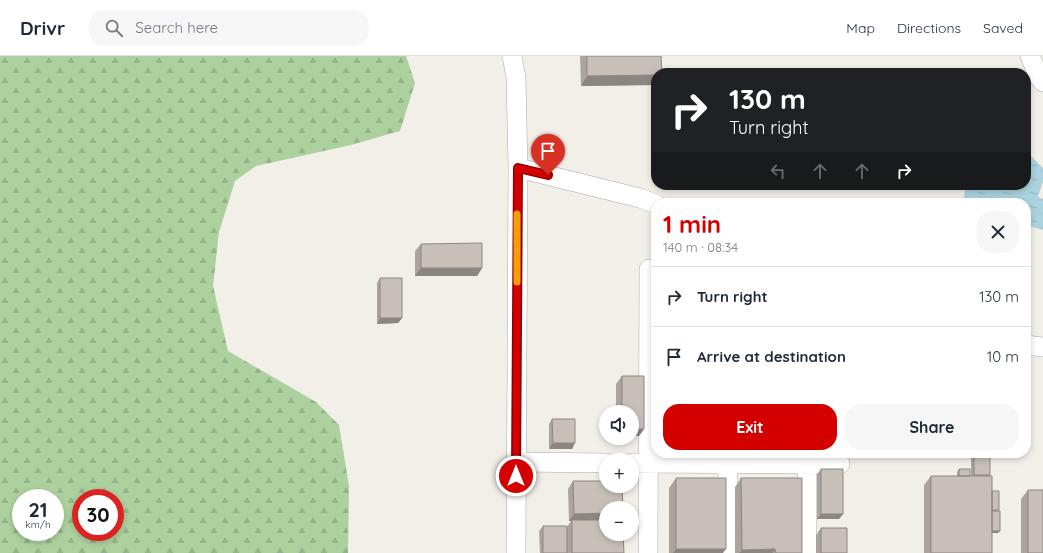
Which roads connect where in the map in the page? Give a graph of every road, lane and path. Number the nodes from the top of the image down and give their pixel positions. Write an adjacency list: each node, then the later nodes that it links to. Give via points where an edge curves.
1 (512, 56): 4 (street, via 516,78)
2 (1030, 56): 3 (street)
3 (1043, 82)
4 (518, 168): 5 (street); 12 (street)
5 (651, 202)
6 (649, 269): 7 (street)
7 (651, 337)
8 (1031, 346): 9 (street)
9 (1043, 347)
10 (651, 379): 14 (street)
11 (807, 458): 15 (street); 16 (street); 20 (street)
12 (516, 462): 13 (street); 17 (street)
13 (599, 463)
14 (640, 463): 15 (street); 18 (street)
15 (728, 464): 19 (street)
16 (840, 464)
17 (516, 553)
18 (648, 553)
19 (728, 553)
20 (807, 553)

